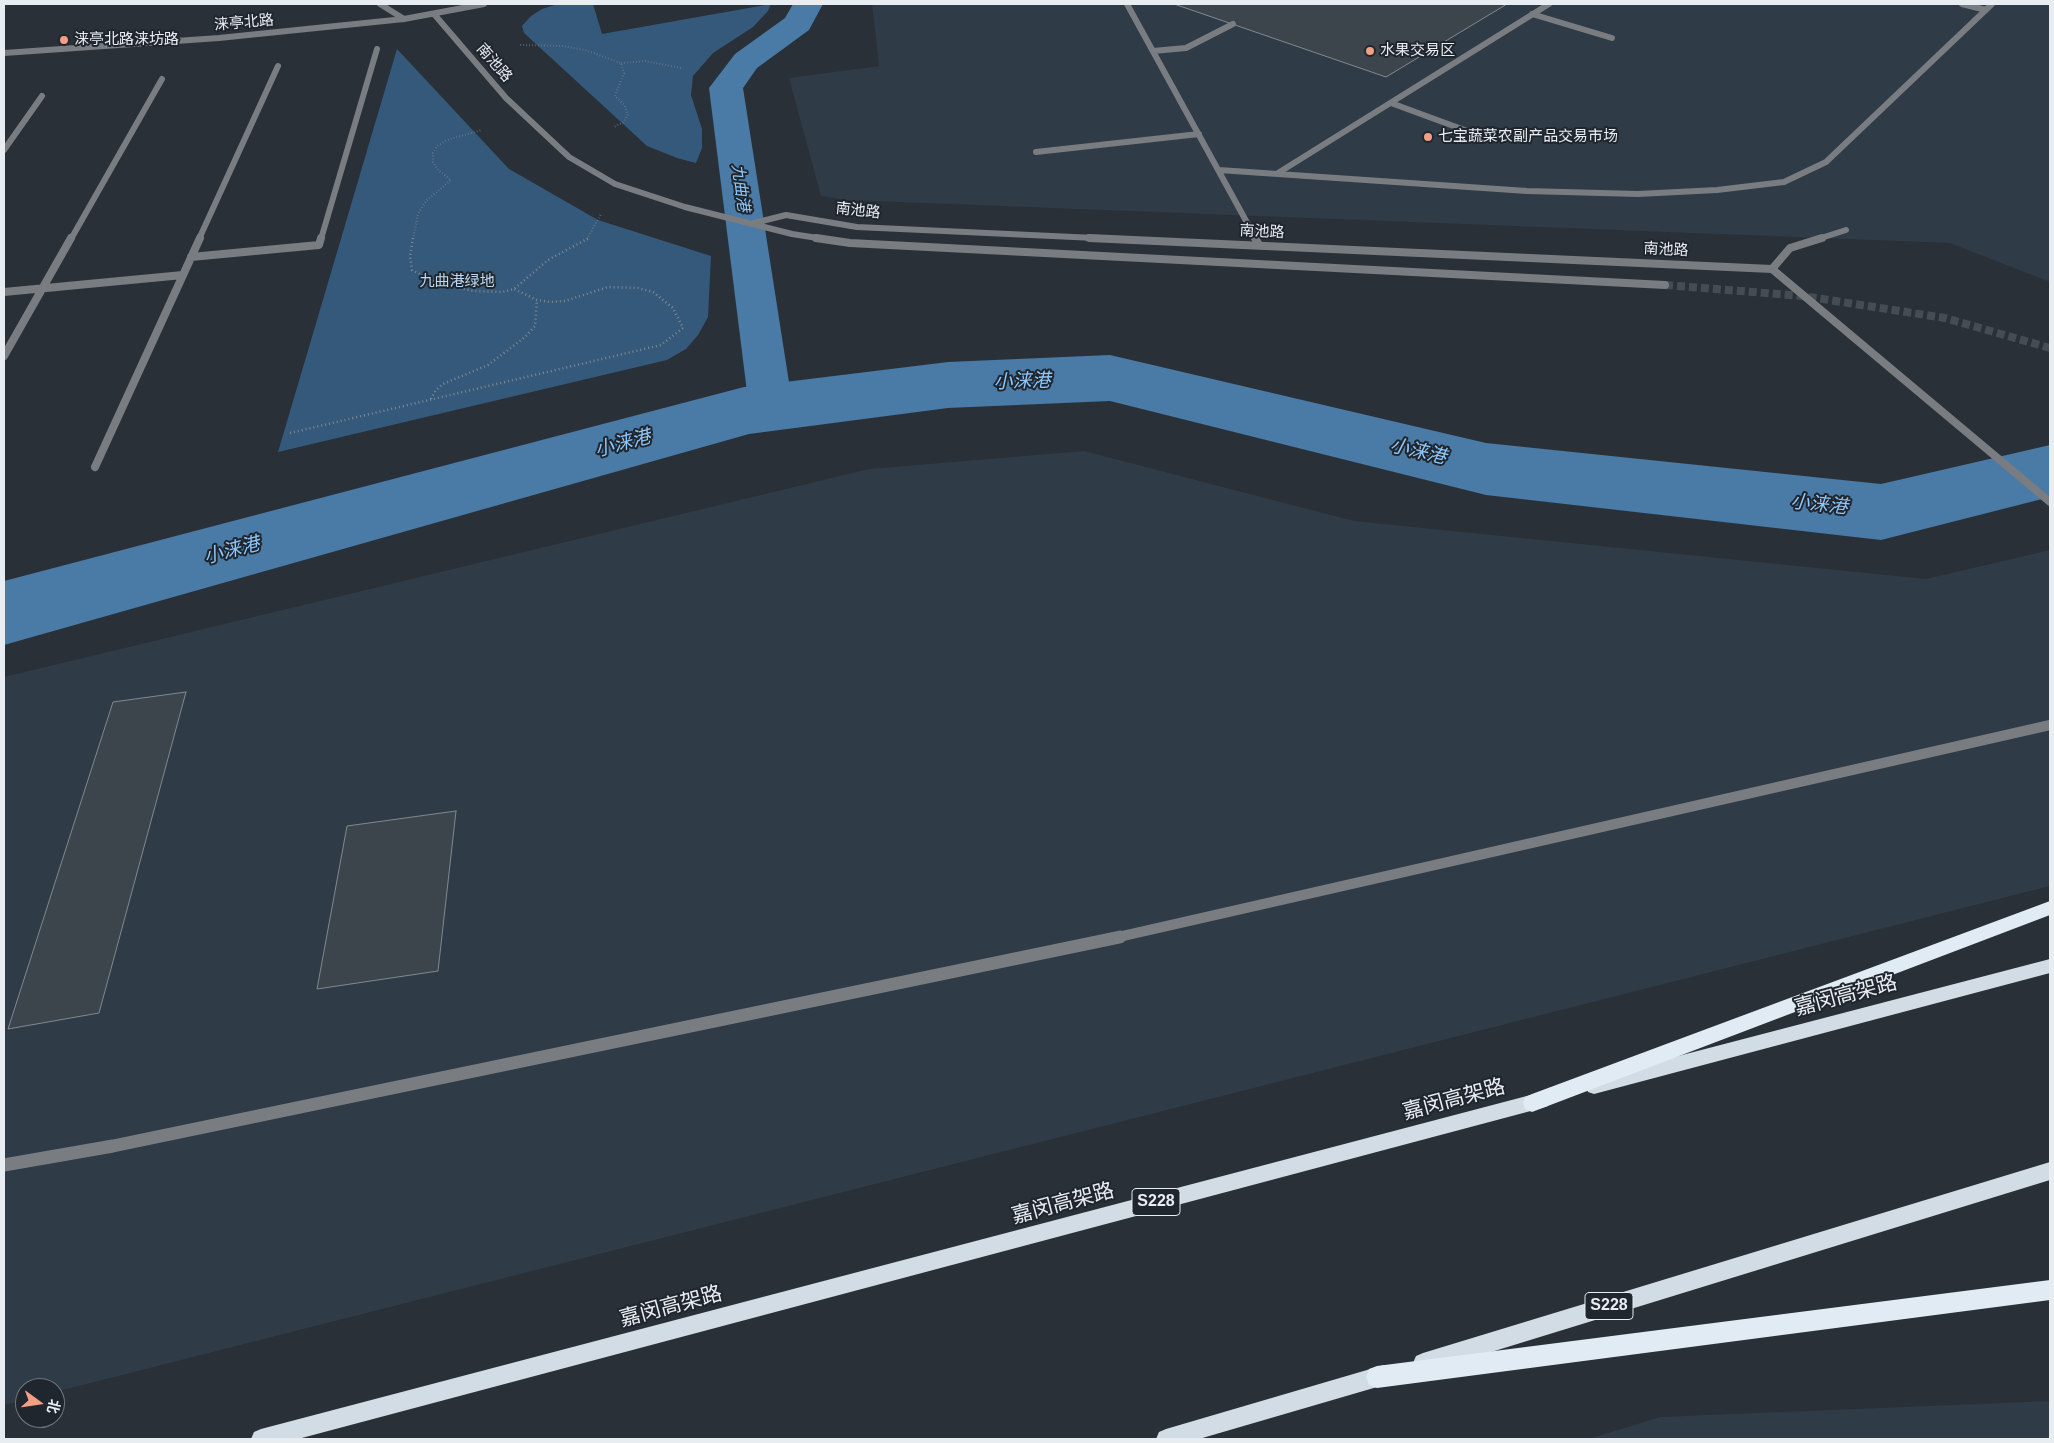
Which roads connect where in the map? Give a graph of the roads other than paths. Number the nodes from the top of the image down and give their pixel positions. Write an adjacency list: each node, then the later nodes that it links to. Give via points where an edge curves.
1 (380, 4): 10 (street)
2 (484, 4): 8 (street, 涞亭北路)
3 (1127, 4): 14 (street)
4 (1549, 4): 9 (street)
5 (1962, 4): 7 (street)
6 (1992, 4): 7 (street)
7 (1986, 10): 25 (street, via 1826,162 1784,182 1638,194 1527,191)
8 (434, 14): 10 (street, 涞亭北路); 26 (street, 南池路, via 506,98 569,157 615,184)
9 (1532, 14): 12 (street); 19 (street)
10 (404, 19): 15 (street, 涞亭北路, via 218,38)
11 (1233, 24): 14 (street, via 1186,48)
12 (1612, 38)
13 (378, 49): 29 (street, via 319,244)
14 (1153, 51): 20 (street)
15 (4, 53)
16 (278, 66): 29 (street)
17 (162, 79): 33 (street)
18 (42, 96): 22 (street)
19 (1391, 103): 21 (street); 25 (street)
20 (1199, 134): 23 (street); 24 (street)
21 (1478, 135)
22 (4, 150)
23 (1036, 152)
24 (1219, 170): 25 (street); 28 (street)
25 (1278, 174)
26 (752, 224): 28 (street, 南池路, via 786,215 857,227); 32 (street, 南池路, via 850,243)
27 (1846, 230): 30 (street, via 1790,248)
28 (1259, 245): 30 (street, 南池路)
29 (191, 257): 31 (street)
30 (1772, 269): 37 (street)
31 (183, 275): 33 (street); 36 (street)
32 (1665, 285)
33 (43, 288): 34 (street); 35 (street)
34 (4, 292)
35 (4, 356)
36 (95, 467)
37 (2050, 502)
38 (2050, 725): 42 (street, via 1159,930 113,1146)
39 (2050, 908): 41 (highway)
40 (2050, 966): 41 (highway, 嘉闵高架路 / S228)
41 (1532, 1103): 46 (highway, 嘉闵高架路 / S228)
42 (4, 1165)
43 (2050, 1171): 45 (highway, S228)
44 (2050, 1290): 45 (highway)
45 (1377, 1378): 47 (highway, S228)
46 (261, 1439)
47 (1166, 1439)

